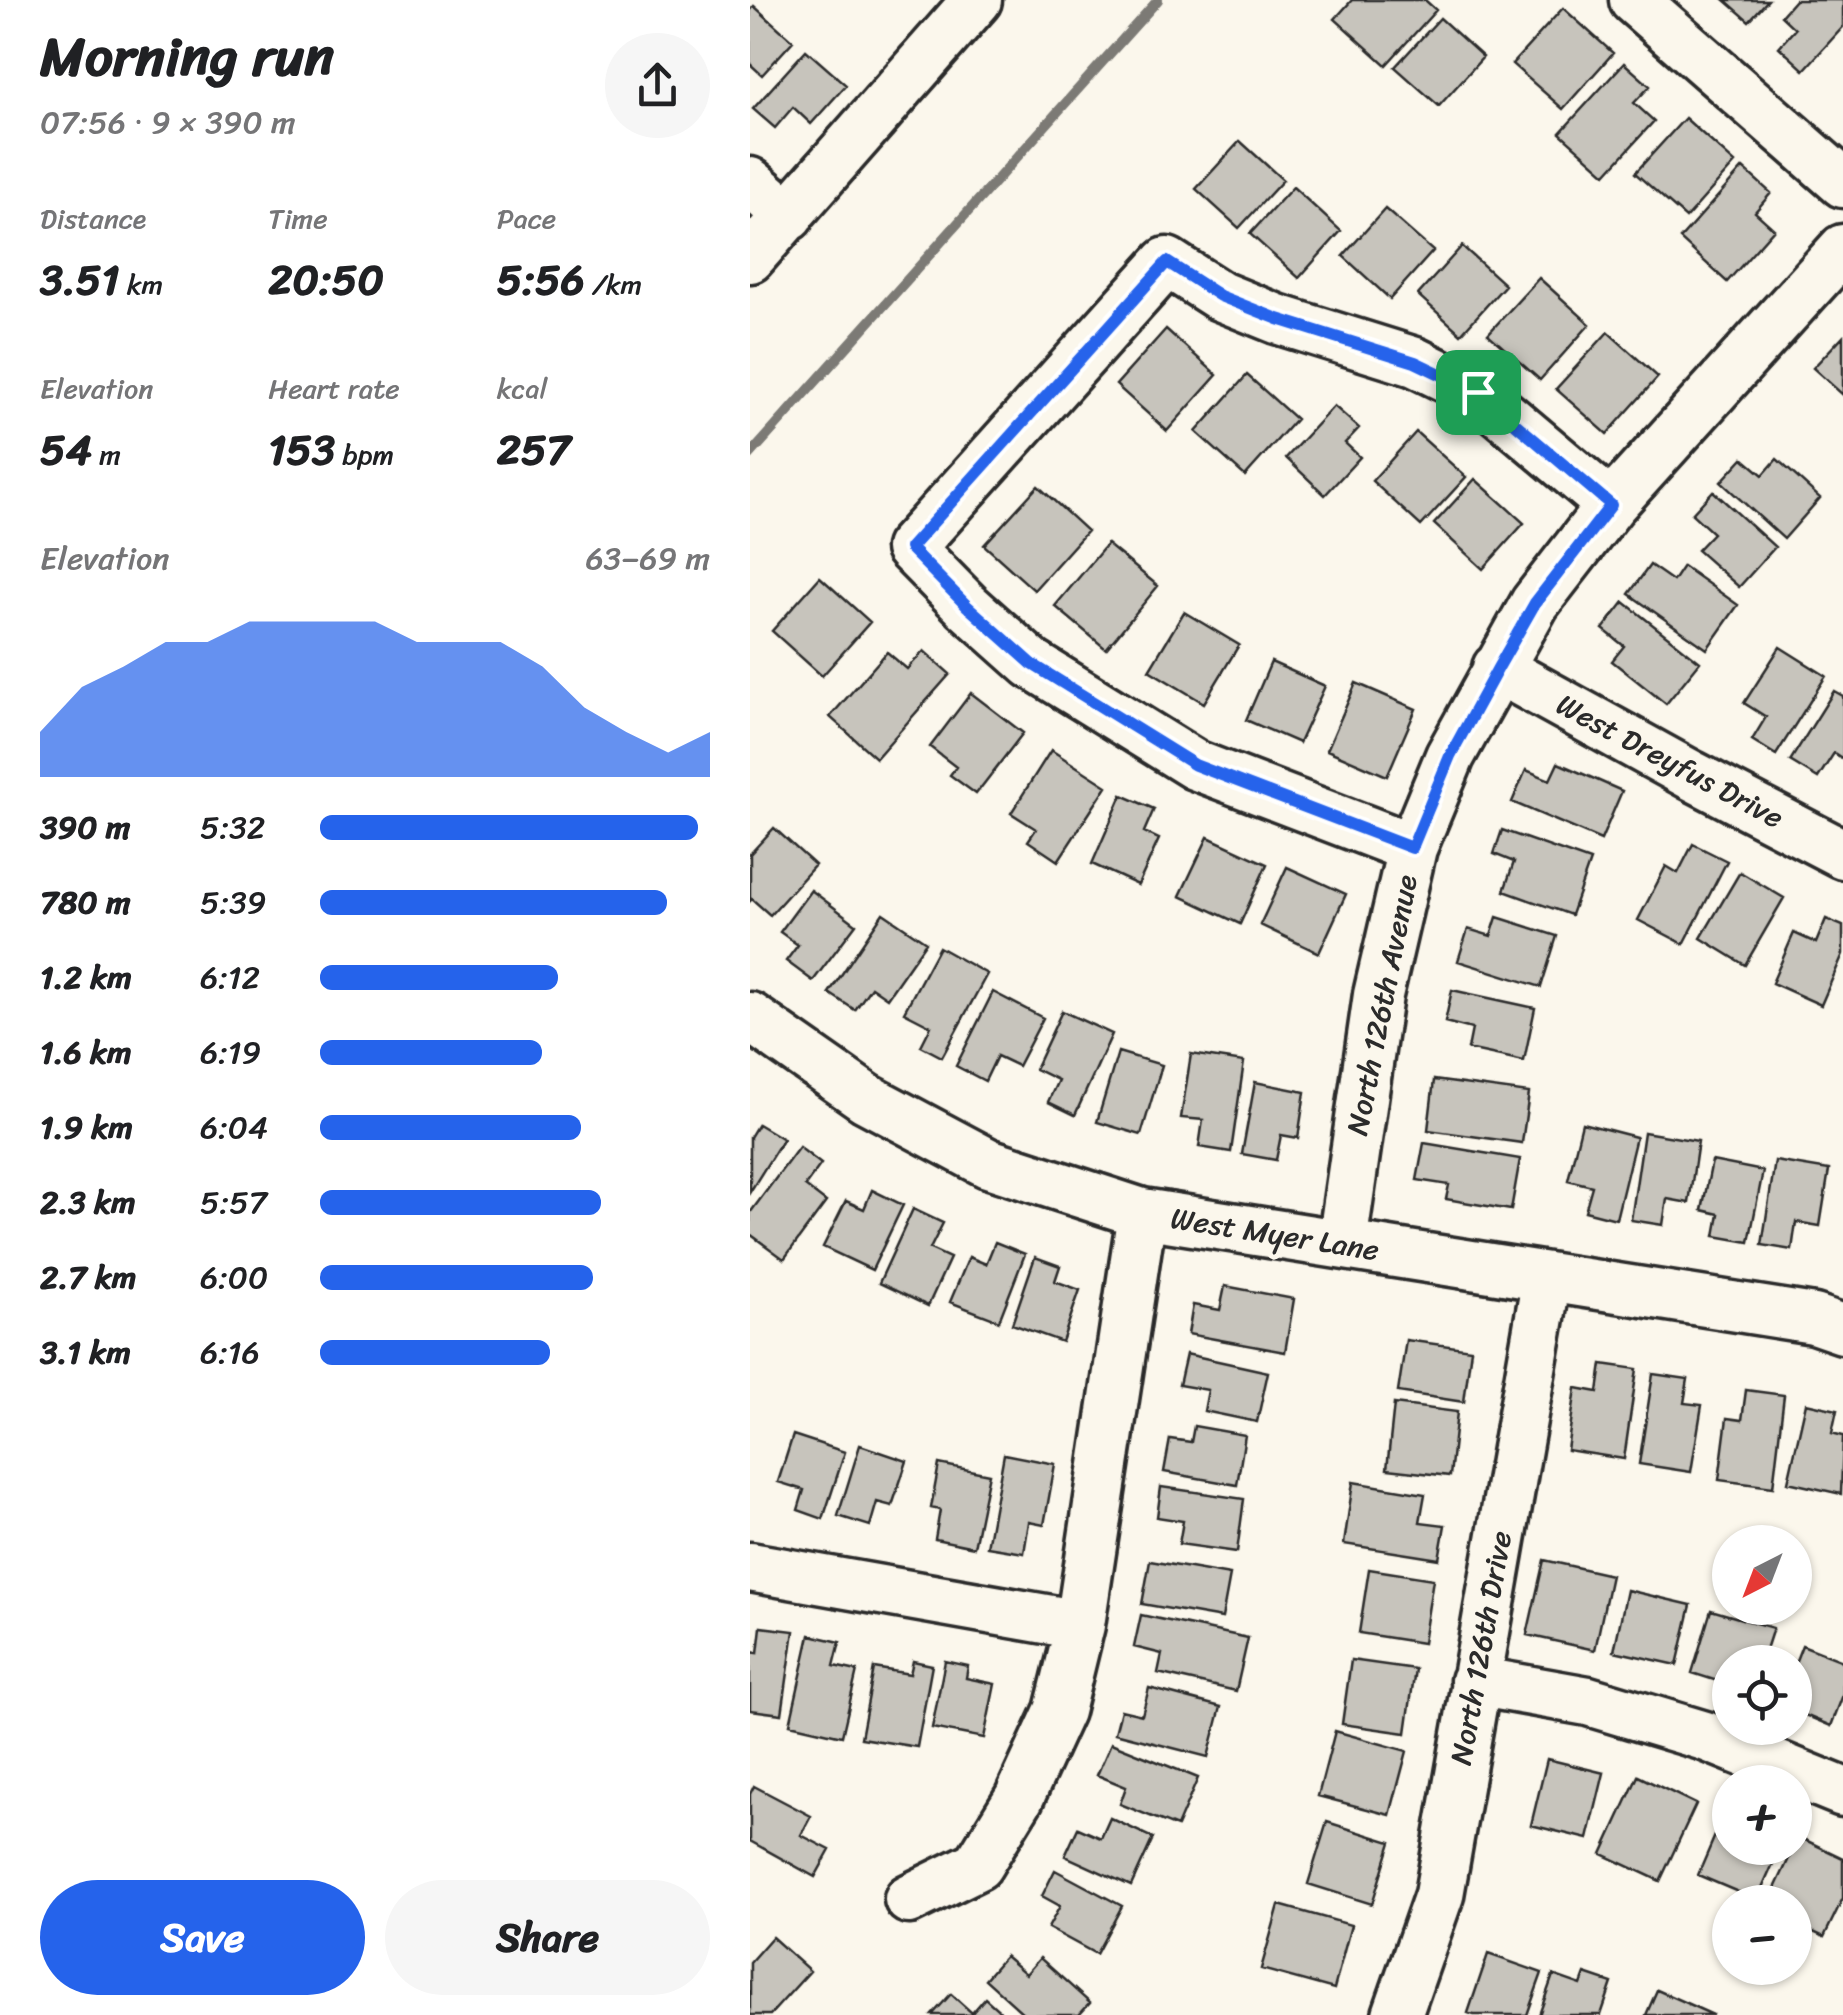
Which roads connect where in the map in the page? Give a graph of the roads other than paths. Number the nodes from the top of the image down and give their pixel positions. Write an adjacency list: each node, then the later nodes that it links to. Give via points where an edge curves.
1 (976, 0): 5 (street)
2 (1634, 0): 4 (street)
3 (750, 182): 5 (street)
4 (1843, 183)
5 (788, 216): 7 (street)
6 (1843, 249): 8 (street, North 126th Avenue)
7 (750, 258)
8 (1611, 505): 9 (street, North 126th Avenue, via 1535,603); 10 (street, via 1478,392 1415,362 1220,296 1167,262 910,548 1032,664 1195,765)
9 (1498, 668): 10 (street, North 126th Avenue, via 1450,756); 11 (street, West Dreyfus Drive)
10 (1412, 848): 14 (street, North 126th Avenue, via 1378,995)
11 (1843, 854)
12 (750, 1018): 13 (street, West Myer Lane, via 866,1098 988,1164)
13 (1142, 1213): 14 (street, West Myer Lane); 18 (street)
14 (1342, 1244): 15 (street, West Myer Lane)
15 (1547, 1277): 16 (street, West Myer Lane); 19 (street, North 126th Drive)
16 (1843, 1329)
17 (750, 1567): 18 (street)
18 (1080, 1625): 21 (street, via 1058,1711 1019,1798 978,1865)
19 (1475, 1681): 20 (street, via 1588,1701 1706,1736); 22 (street, North 126th Drive, via 1439,1895)
20 (1843, 1792)
21 (909, 1899)
22 (1397, 2015)

